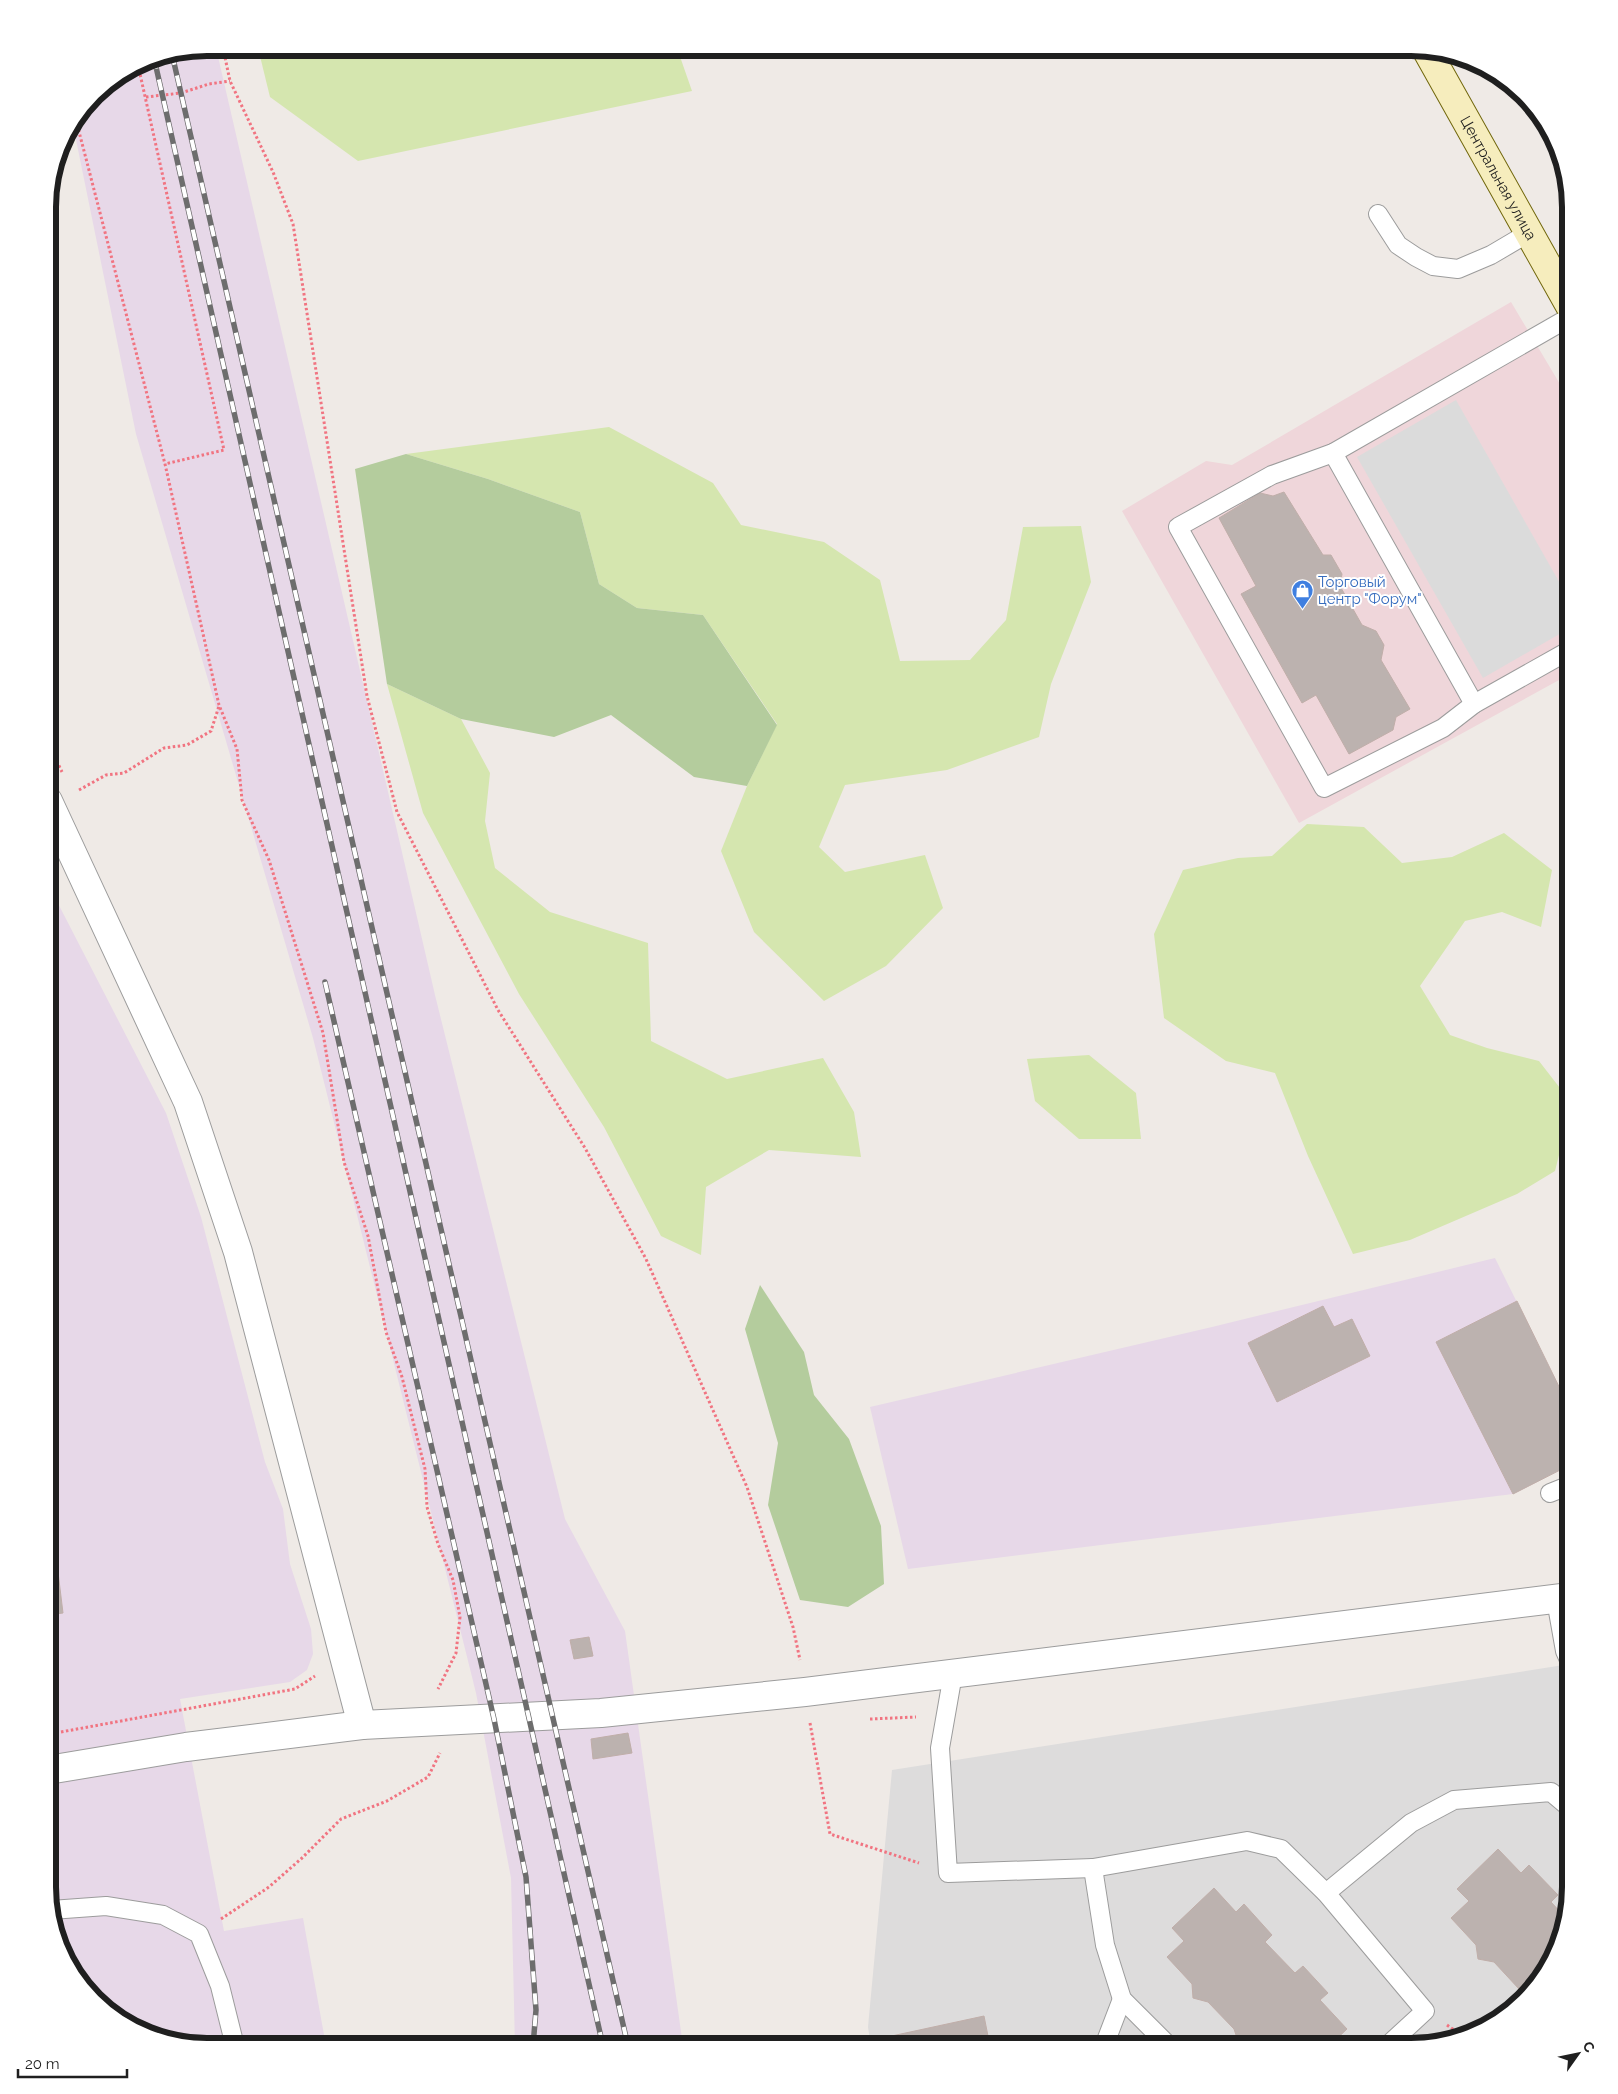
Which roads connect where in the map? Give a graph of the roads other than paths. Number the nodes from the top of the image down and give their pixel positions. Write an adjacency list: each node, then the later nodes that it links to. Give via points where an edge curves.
1 (1431, 58): 3 (main road, Центральная улица)
2 (1378, 214): 3 (lane, via 1398,245 1416,258 1433,266 1458,269 1491,255)
3 (1530, 232): 4 (main road, Центральная улица)
4 (1562, 291)
5 (1562, 322): 6 (lane)
6 (1333, 453): 8 (lane); 8 (lane, via 1272,475 1178,527 1324,788 1442,728)
7 (1562, 654): 8 (lane)
8 (1474, 704)
9 (60, 797): 14 (street, via 188,1102 238,1252)
10 (1562, 1488): 11 (lane)
11 (1550, 1493)
12 (1562, 1598): 13 (street)
13 (953, 1674): 14 (street, via 601,1713); 17 (lane, via 940,1748 948,1873)
14 (362, 1725): 15 (street, via 186,1747)
15 (56, 1769)
16 (1562, 1801): 18 (lane, via 1551,1792 1454,1800 1411,1823)
17 (1093, 1868): 18 (lane, via 1247,1841 1281,1848); 20 (lane, via 1105,1945)
18 (1326, 1893): 24 (lane, via 1425,2011)
19 (58, 1909): 21 (lane, via 106,1906 153,1913 199,1934 220,1986)
20 (1122, 1999): 22 (lane); 23 (lane)
21 (233, 2038)
22 (1107, 2038)
23 (1161, 2038)
24 (1396, 2038)

